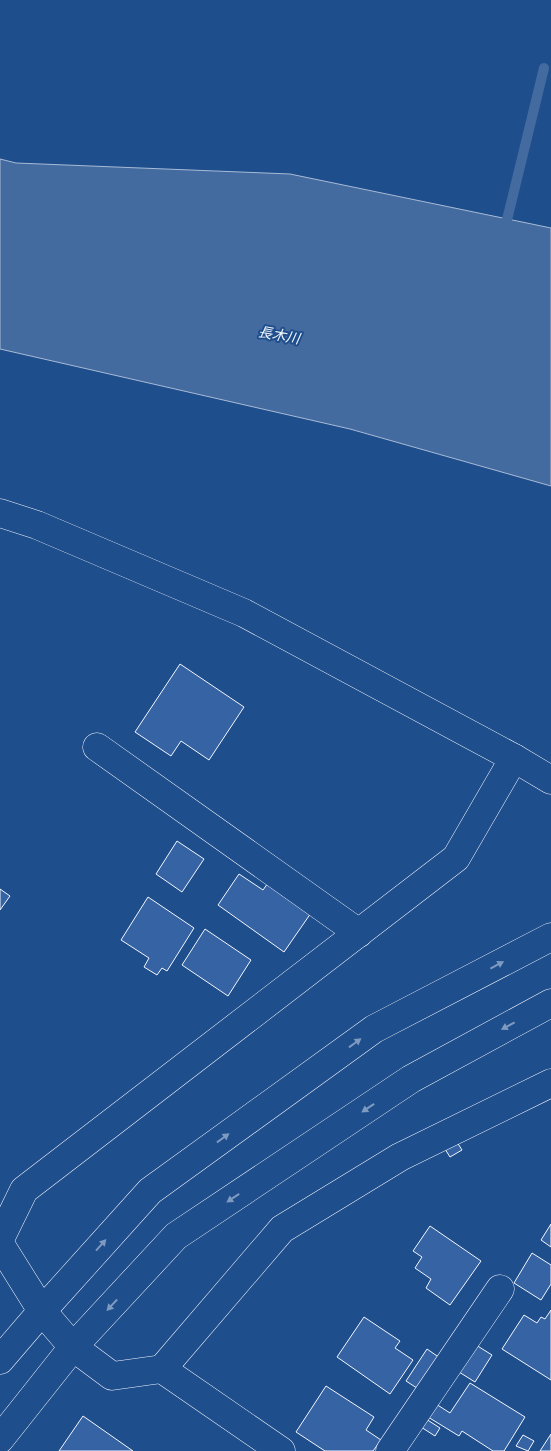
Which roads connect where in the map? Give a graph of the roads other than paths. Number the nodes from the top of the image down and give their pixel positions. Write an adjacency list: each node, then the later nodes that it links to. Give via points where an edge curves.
1 (0, 513): 3 (street, via 37,525 244,613)
2 (97, 747): 5 (street)
3 (514, 758): 4 (street); 5 (street, via 456,858)
4 (551, 780)
5 (360, 933): 9 (street, via 24,1190)
6 (551, 936): 12 (street, one-way to 6, via 150,1191 374,1029)
7 (551, 1003): 13 (street, one-way to 13, via 411,1079 176,1236)
8 (551, 1083): 15 (street, via 400,1157 282,1229)
9 (0, 1239)
10 (0, 1244): 12 (street)
11 (500, 1289): 18 (street)
12 (42, 1311): 13 (street); 14 (street)
13 (73, 1347): 15 (street, via 112,1376); 16 (street)
14 (0, 1360)
15 (162, 1369): 17 (street)
16 (0, 1439)
17 (281, 1451)
18 (390, 1451)

